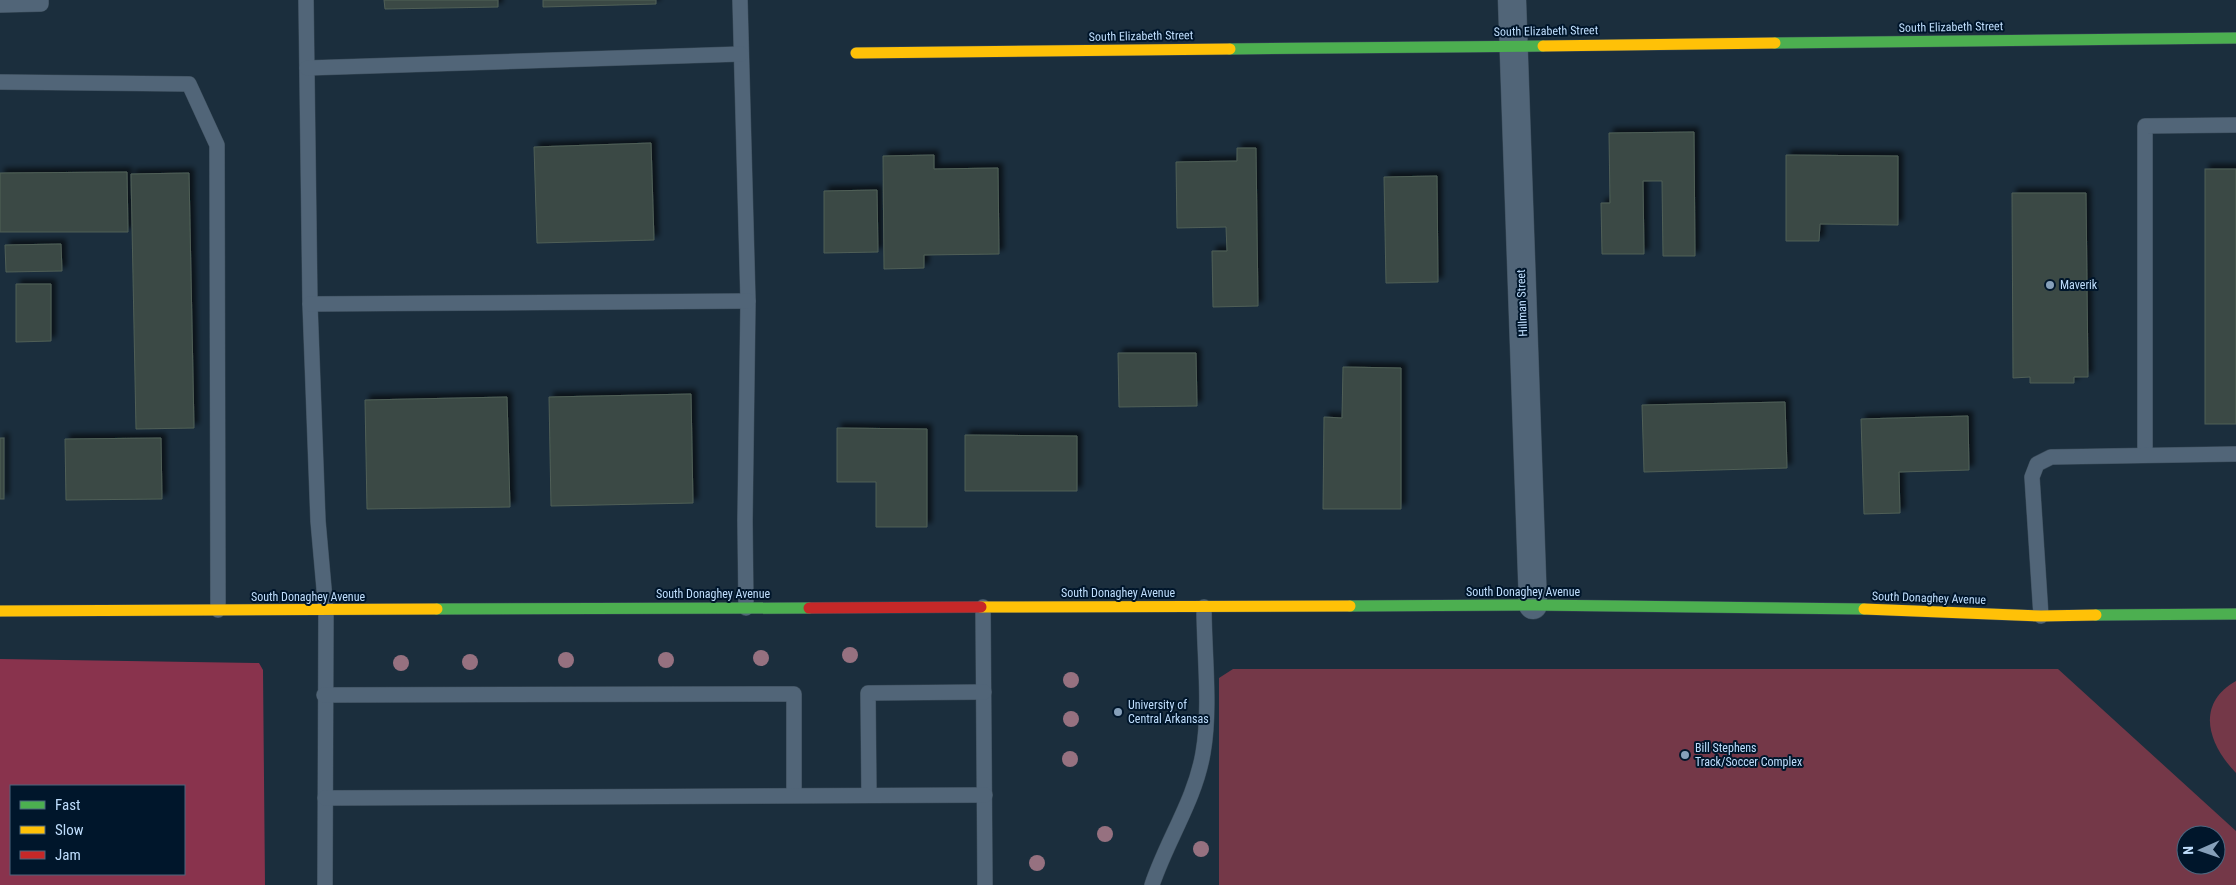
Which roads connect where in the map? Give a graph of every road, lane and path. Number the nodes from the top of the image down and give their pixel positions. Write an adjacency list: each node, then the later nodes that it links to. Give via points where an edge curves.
1 (41, 0): 5 (lane, via 41,4)
2 (306, 0): 10 (lane)
3 (740, 0): 9 (lane)
4 (1512, 0): 7 (street, Hillman Street)
5 (0, 5)
6 (2236, 38): 7 (street, South Elizabeth Street)
7 (1512, 45): 8 (street, South Elizabeth Street); 17 (street, Hillman Street)
8 (856, 53)
9 (741, 54): 10 (lane); 13 (lane)
10 (307, 68): 14 (lane)
11 (0, 82): 21 (lane, via 190,84 217,145)
12 (2236, 125): 16 (lane, via 2145,126)
13 (748, 301): 14 (lane); 20 (lane)
14 (310, 304): 23 (lane, via 318,521)
15 (2236, 454): 16 (lane)
16 (2145, 456): 25 (lane, via 2051,457 2034,467)
17 (1533, 605): 19 (street, South Donaghey Avenue); 25 (street, South Donaghey Avenue, via 1892,609)
18 (983, 607): 19 (street, South Donaghey Avenue); 20 (street, South Donaghey Avenue); 26 (lane)
19 (1204, 607): 34 (lane, via 1206,719 1203,752 1195,784)
20 (746, 608): 23 (street, South Donaghey Avenue)
21 (218, 610): 22 (street, South Donaghey Avenue); 23 (street, South Donaghey Avenue)
22 (0, 611)
23 (326, 611): 27 (lane)
24 (2236, 614): 25 (street, South Donaghey Avenue)
25 (2041, 616)
26 (984, 692): 29 (lane, via 868,693); 30 (lane)
27 (324, 695): 28 (lane, via 794,694); 31 (lane)
28 (794, 795): 29 (lane); 31 (lane)
29 (869, 795): 30 (lane)
30 (985, 795): 33 (lane)
31 (325, 798): 32 (lane)
32 (326, 885)
33 (985, 885)
34 (1152, 885)

